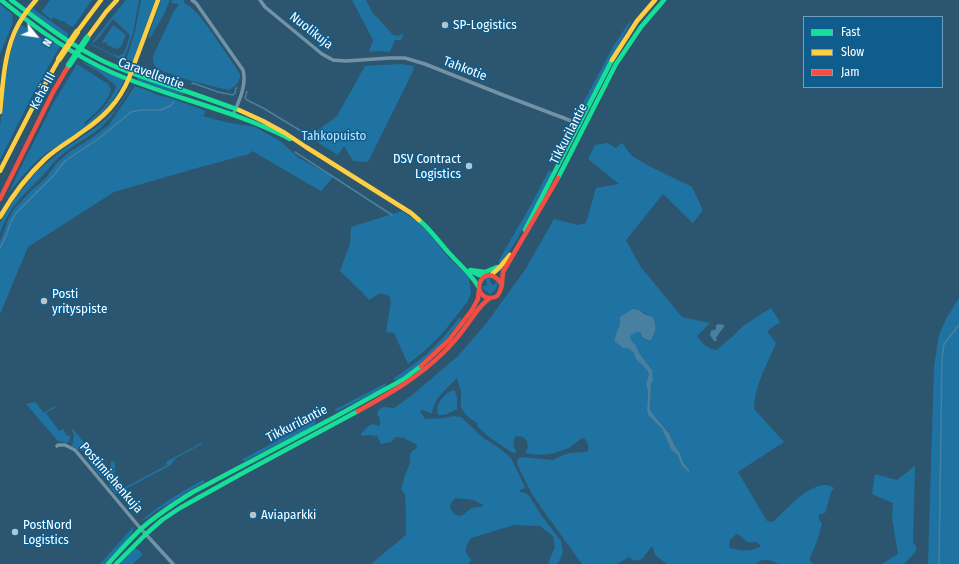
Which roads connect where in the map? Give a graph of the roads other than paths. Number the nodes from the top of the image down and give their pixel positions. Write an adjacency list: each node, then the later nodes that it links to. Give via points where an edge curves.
1 (1, 0): 11 (main road, Caravellentie)
2 (11, 0): 11 (main road, Caravellentie)
3 (36, 0): 11 (main road)
4 (100, 0): 17 (main road, Kehä III, bridge, via 59,59)
5 (117, 0): 18 (main road, Kehä III, bridge, via 87,38 53,92)
6 (158, 0): 13 (main road)
7 (192, 0): 15 (street, via 243,70 245,80)
8 (260, 0): 12 (street, Nuolikuja, via 322,54)
9 (655, 0): 16 (main road, Tikkurilantie, via 624,40)
10 (664, 0): 16 (main road, Tikkurilantie, via 628,45)
11 (24, 15): 13 (main road, Caravellentie, via 54,40 82,58); 14 (main road, via 18,23 8,49)
12 (333, 60): 16 (street, Tahkotie, via 405,58 569,120)
13 (131, 76): 15 (main road, Caravellentie); 19 (main road, via 108,111 91,127 45,159 23,183)
14 (0, 112)
15 (234, 112): 20 (main road, Caravellentie, via 263,120 411,213 428,228)
16 (581, 127): 21 (main road, Tikkurilantie); 24 (main road, Tikkurilantie, via 548,198 503,272)
17 (0, 172)
18 (0, 199)
19 (0, 217)
20 (456, 261): 22 (main road, Caravellentie); 25 (main road, Caravellentie)
21 (503, 264): 22 (main road, via 485,272); 23 (main road, Tikkurilantie)
22 (470, 270): 23 (main road, Caravellentie, via 479,275)
23 (488, 275): 24 (main road, via 498,277); 25 (main road, via 480,281)
24 (501, 283): 26 (main road, via 500,292)
25 (479, 288): 26 (main road, via 484,296); 28 (main road, Tikkurilantie, via 478,299 472,310 449,340 404,379 193,492 168,508)
26 (490, 298): 28 (main road, Tikkurilantie, via 484,301 466,327 440,356 407,382 349,417 195,498)
27 (57, 446): 28 (street, Postimiehenkuja, via 65,445 75,450)
28 (143, 531): 29 (main road, Tikkurilantie, via 130,540); 30 (main road, Tikkurilantie); 31 (street, Postimiehenkuja)
29 (108, 564)
30 (116, 564)
31 (173, 564)

